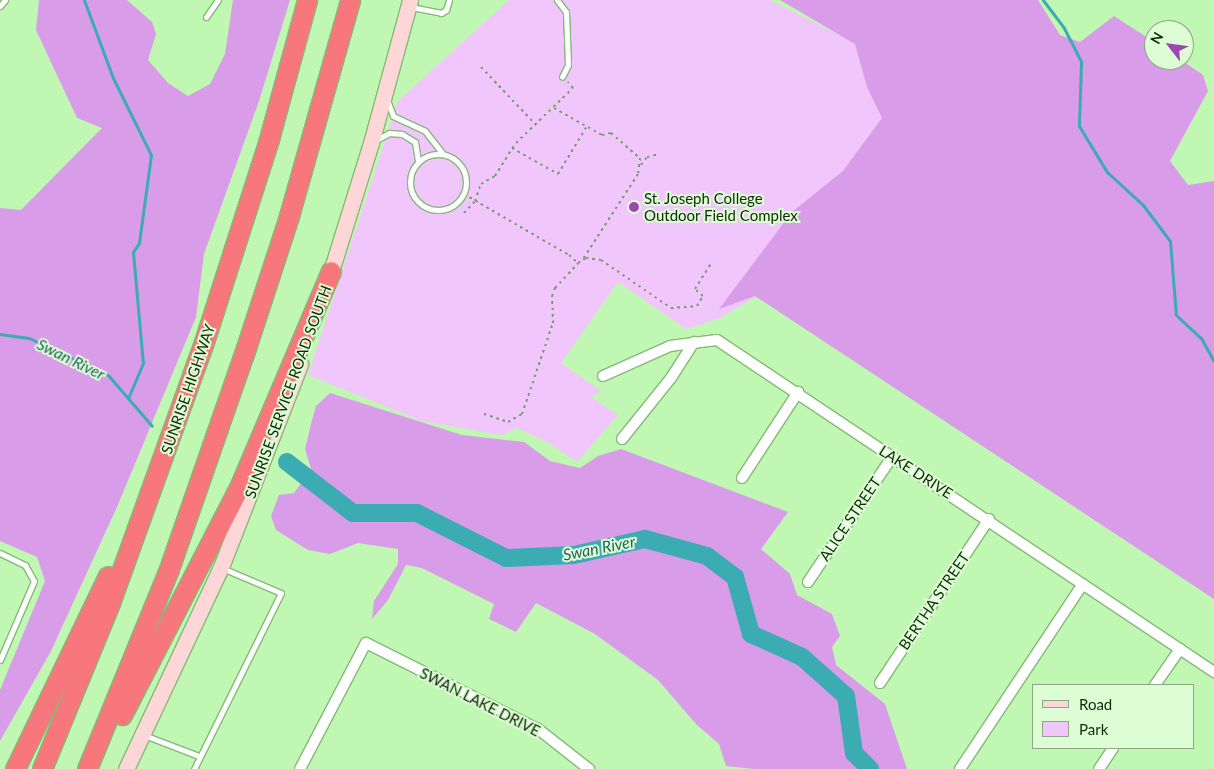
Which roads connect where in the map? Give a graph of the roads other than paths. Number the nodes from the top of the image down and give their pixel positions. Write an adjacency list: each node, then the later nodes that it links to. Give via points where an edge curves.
1 (5, 0): 8 (lane)
2 (218, 0): 9 (lane)
3 (307, 0): 22 (highway, SUNRISE HIGHWAY, via 234,252)
4 (350, 0): 38 (highway, via 289,216 244,354 169,568)
5 (449, 0): 7 (lane, via 441,13)
6 (557, 0): 10 (lane, via 566,12 568,65)
7 (409, 3): 11 (main road, SUNRISE SERVICE ROAD SOUTH)
8 (0, 6)
9 (206, 16)
10 (562, 78)
11 (385, 94): 12 (main road, SUNRISE SERVICE ROAD SOUTH); 13 (lane, via 393,116 425,131)
12 (371, 143): 14 (lane, via 389,133 402,134 415,142); 15 (main road, SUNRISE SERVICE ROAD SOUTH)
13 (443, 154): 14 (lane, via 434,154); 14 (lane, via 452,157 464,170 466,179 464,194 448,209 429,209 420,205 410,188 412,170)
14 (418, 162)
15 (331, 271): 25 (main road, SUNRISE SERVICE ROAD SOUTH, via 279,424); 39 (highway, via 240,483)
16 (694, 342): 17 (street, LAKE DRIVE, via 670,346); 18 (street, LAKE DRIVE, via 718,340); 19 (street, via 671,378)
17 (603, 376)
18 (798, 392): 20 (street, LAKE DRIVE); 21 (street)
19 (622, 439)
20 (892, 456): 23 (street, LAKE DRIVE); 26 (street, ALICE STREET)
21 (742, 478)
22 (153, 488): 36 (highway); 37 (highway, SUNRISE HIGHWAY)
23 (989, 519): 27 (street, LAKE DRIVE); 31 (street, BERTHA STREET)
24 (0, 553): 29 (lane, via 25,565 34,581)
25 (221, 567): 33 (main road, SUNRISE SERVICE ROAD SOUTH); 35 (lane, via 281,593)
26 (808, 582)
27 (1082, 584): 28 (street, LAKE DRIVE); 44 (street)
28 (1180, 650): 30 (street, LAKE DRIVE); 32 (street)
29 (0, 660)
30 (1214, 672)
31 (880, 684)
32 (1157, 684)
33 (144, 734): 35 (lane); 40 (main road, SUNRISE SERVICE ROAD SOUTH)
34 (1112, 749): 45 (street)
35 (199, 756): 41 (lane)
36 (15, 769)
37 (42, 769)
38 (87, 769)
39 (93, 769)
40 (126, 769)
41 (194, 769)
42 (300, 769): 43 (street, SWAN LAKE DRIVE, via 366,643 538,729)
43 (589, 769)
44 (960, 769)
45 (1099, 769)

